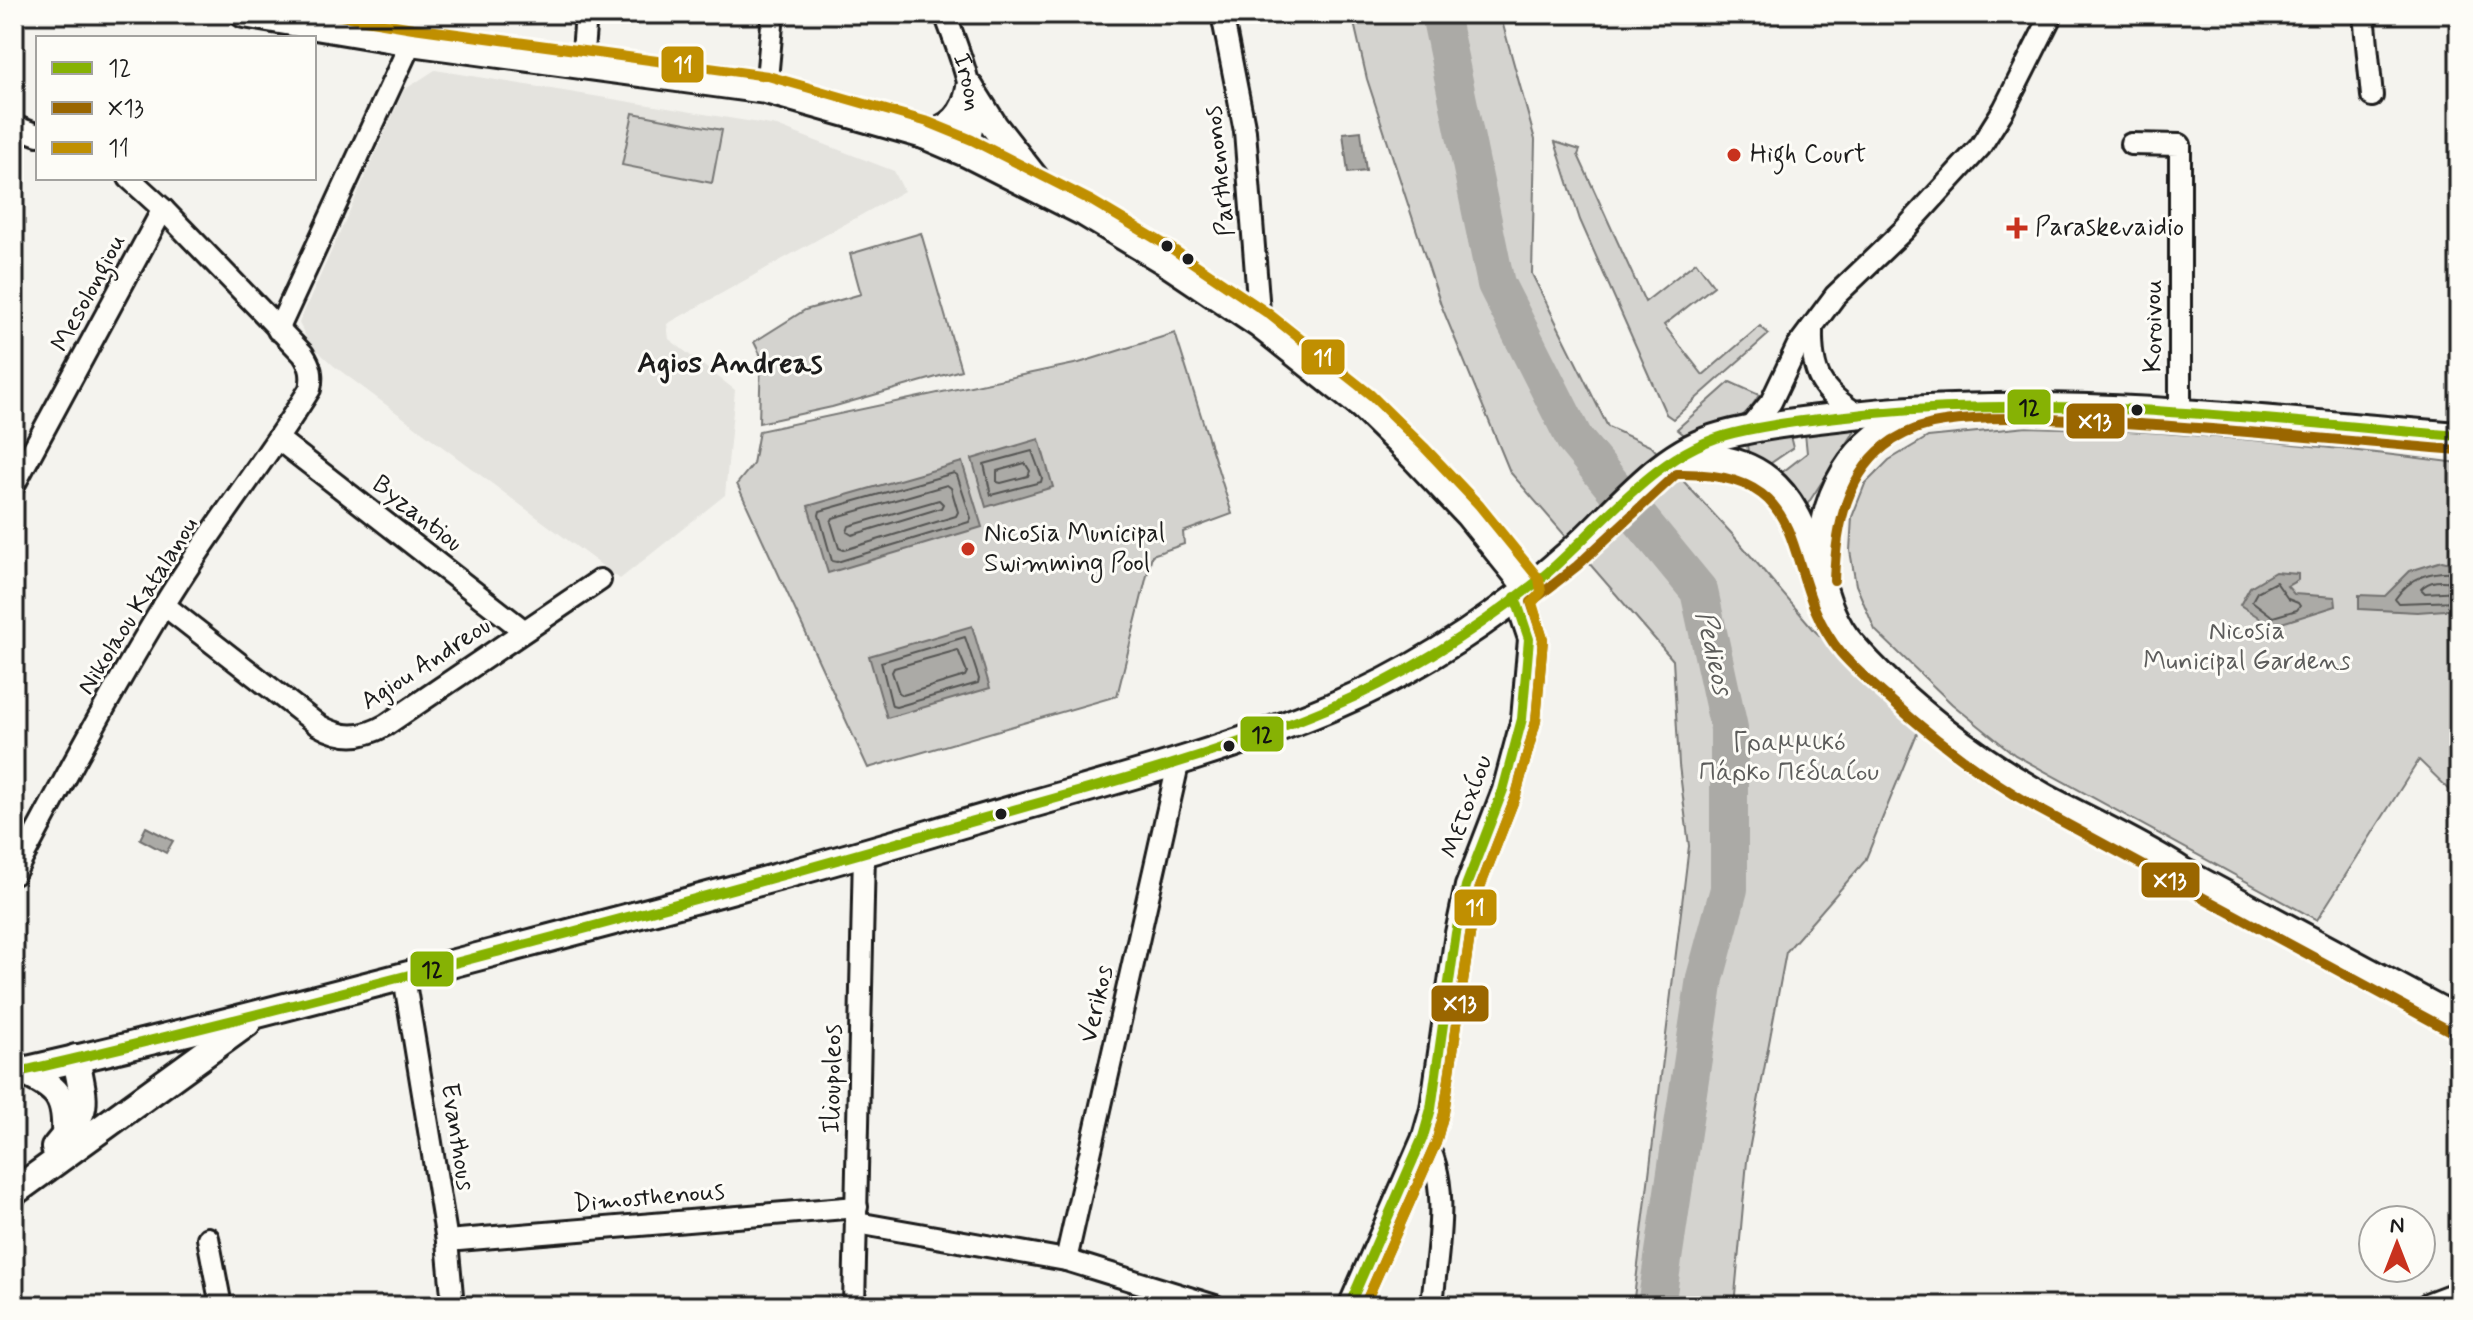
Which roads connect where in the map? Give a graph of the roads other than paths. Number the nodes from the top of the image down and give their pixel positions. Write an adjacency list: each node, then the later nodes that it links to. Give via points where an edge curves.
1 (244, 14): 8 (main road)
2 (586, 14): 10 (street)
3 (773, 14): 12 (street)
4 (945, 14): 11 (street, Iroon)
5 (1222, 14): 22 (street, Parthenonos, via 1245,131)
6 (2052, 14): 24 (street, via 1980,147 1835,296)
7 (2364, 14): 13 (street)
8 (375, 25): 9 (main road)
9 (411, 42): 10 (main road); 23 (street)
10 (582, 64): 12 (main road)
11 (970, 88): 16 (main road, via 956,121); 18 (street, Iroon, via 974,118); 20 (main road)
12 (766, 90): 16 (main road)
13 (2372, 96)
14 (14, 126): 15 (street)
15 (36, 134)
16 (924, 135): 18 (main road)
17 (2131, 144): 26 (street, Koroivou, via 2180,145)
18 (966, 153): 20 (main road)
19 (131, 180): 21 (street)
20 (1044, 190): 22 (main road)
21 (163, 209): 23 (street); 32 (street, Mesolongiou)
22 (1260, 325): 35 (main road, via 1362,406 1414,457 1468,514)
23 (278, 330): 30 (street, Nikolaou Katalanou, via 312,370 310,389)
24 (1812, 330): 27 (street, via 1818,380); 28 (street, via 1788,362 1763,414)
25 (1937, 408): 26 (main road, via 2053,405); 27 (main road); 33 (main road, via 1880,432 1842,477 1824,526)
26 (2180, 413): 29 (main road)
27 (1857, 414): 28 (main road)
28 (1747, 431): 31 (main road, via 1697,444)
29 (2459, 436)
30 (278, 439): 36 (street, Nikolaou Katalanou); 37 (street, Byzantiou)
31 (1669, 461): 33 (main road, via 1728,461 1765,479 1801,521); 35 (main road)
32 (14, 485)
33 (1820, 579): 43 (main road, via 1834,621 1867,661 1986,761)
34 (600, 580): 37 (street, Agiou Andreou)
35 (1522, 592): 38 (main road, via 1440,651 1360,694); 47 (street, Μετοχίου, via 1529,639 1522,719 1503,790 1466,886)
36 (164, 605): 37 (street, Agiou Andreou, via 318,725 352,737 386,725); 40 (street, Nikolaou Katalanou)
37 (523, 630)
38 (1179, 760): 39 (main road); 52 (street, Verikos)
39 (864, 853): 41 (main road); 49 (street, Ilioupoleos)
40 (14, 874)
41 (414, 974): 42 (main road); 51 (street, Evanthous, via 416,1039)
42 (260, 1014): 44 (main road); 48 (main road)
43 (2459, 1020)
44 (76, 1058): 45 (main road); 46 (main road, via 84,1108)
45 (18, 1072): 46 (main road, via 58,1093)
46 (65, 1136): 48 (main road)
47 (1423, 1137): 58 (street, Μετοχίου); 59 (street, via 1440,1183)
48 (22, 1186)
49 (857, 1215): 51 (street, Dimosthenous); 52 (street, Dimosthenous); 56 (street, Ilioupoleos)
50 (208, 1238): 54 (street)
51 (447, 1241): 55 (street, Evanthous)
52 (1066, 1260): 57 (street, Dimosthenous)
53 (2459, 1295): 60 (main road)
54 (221, 1306)
55 (453, 1306)
56 (854, 1306)
57 (1215, 1306)
58 (1349, 1306)
59 (1432, 1306)
60 (2430, 1306)

